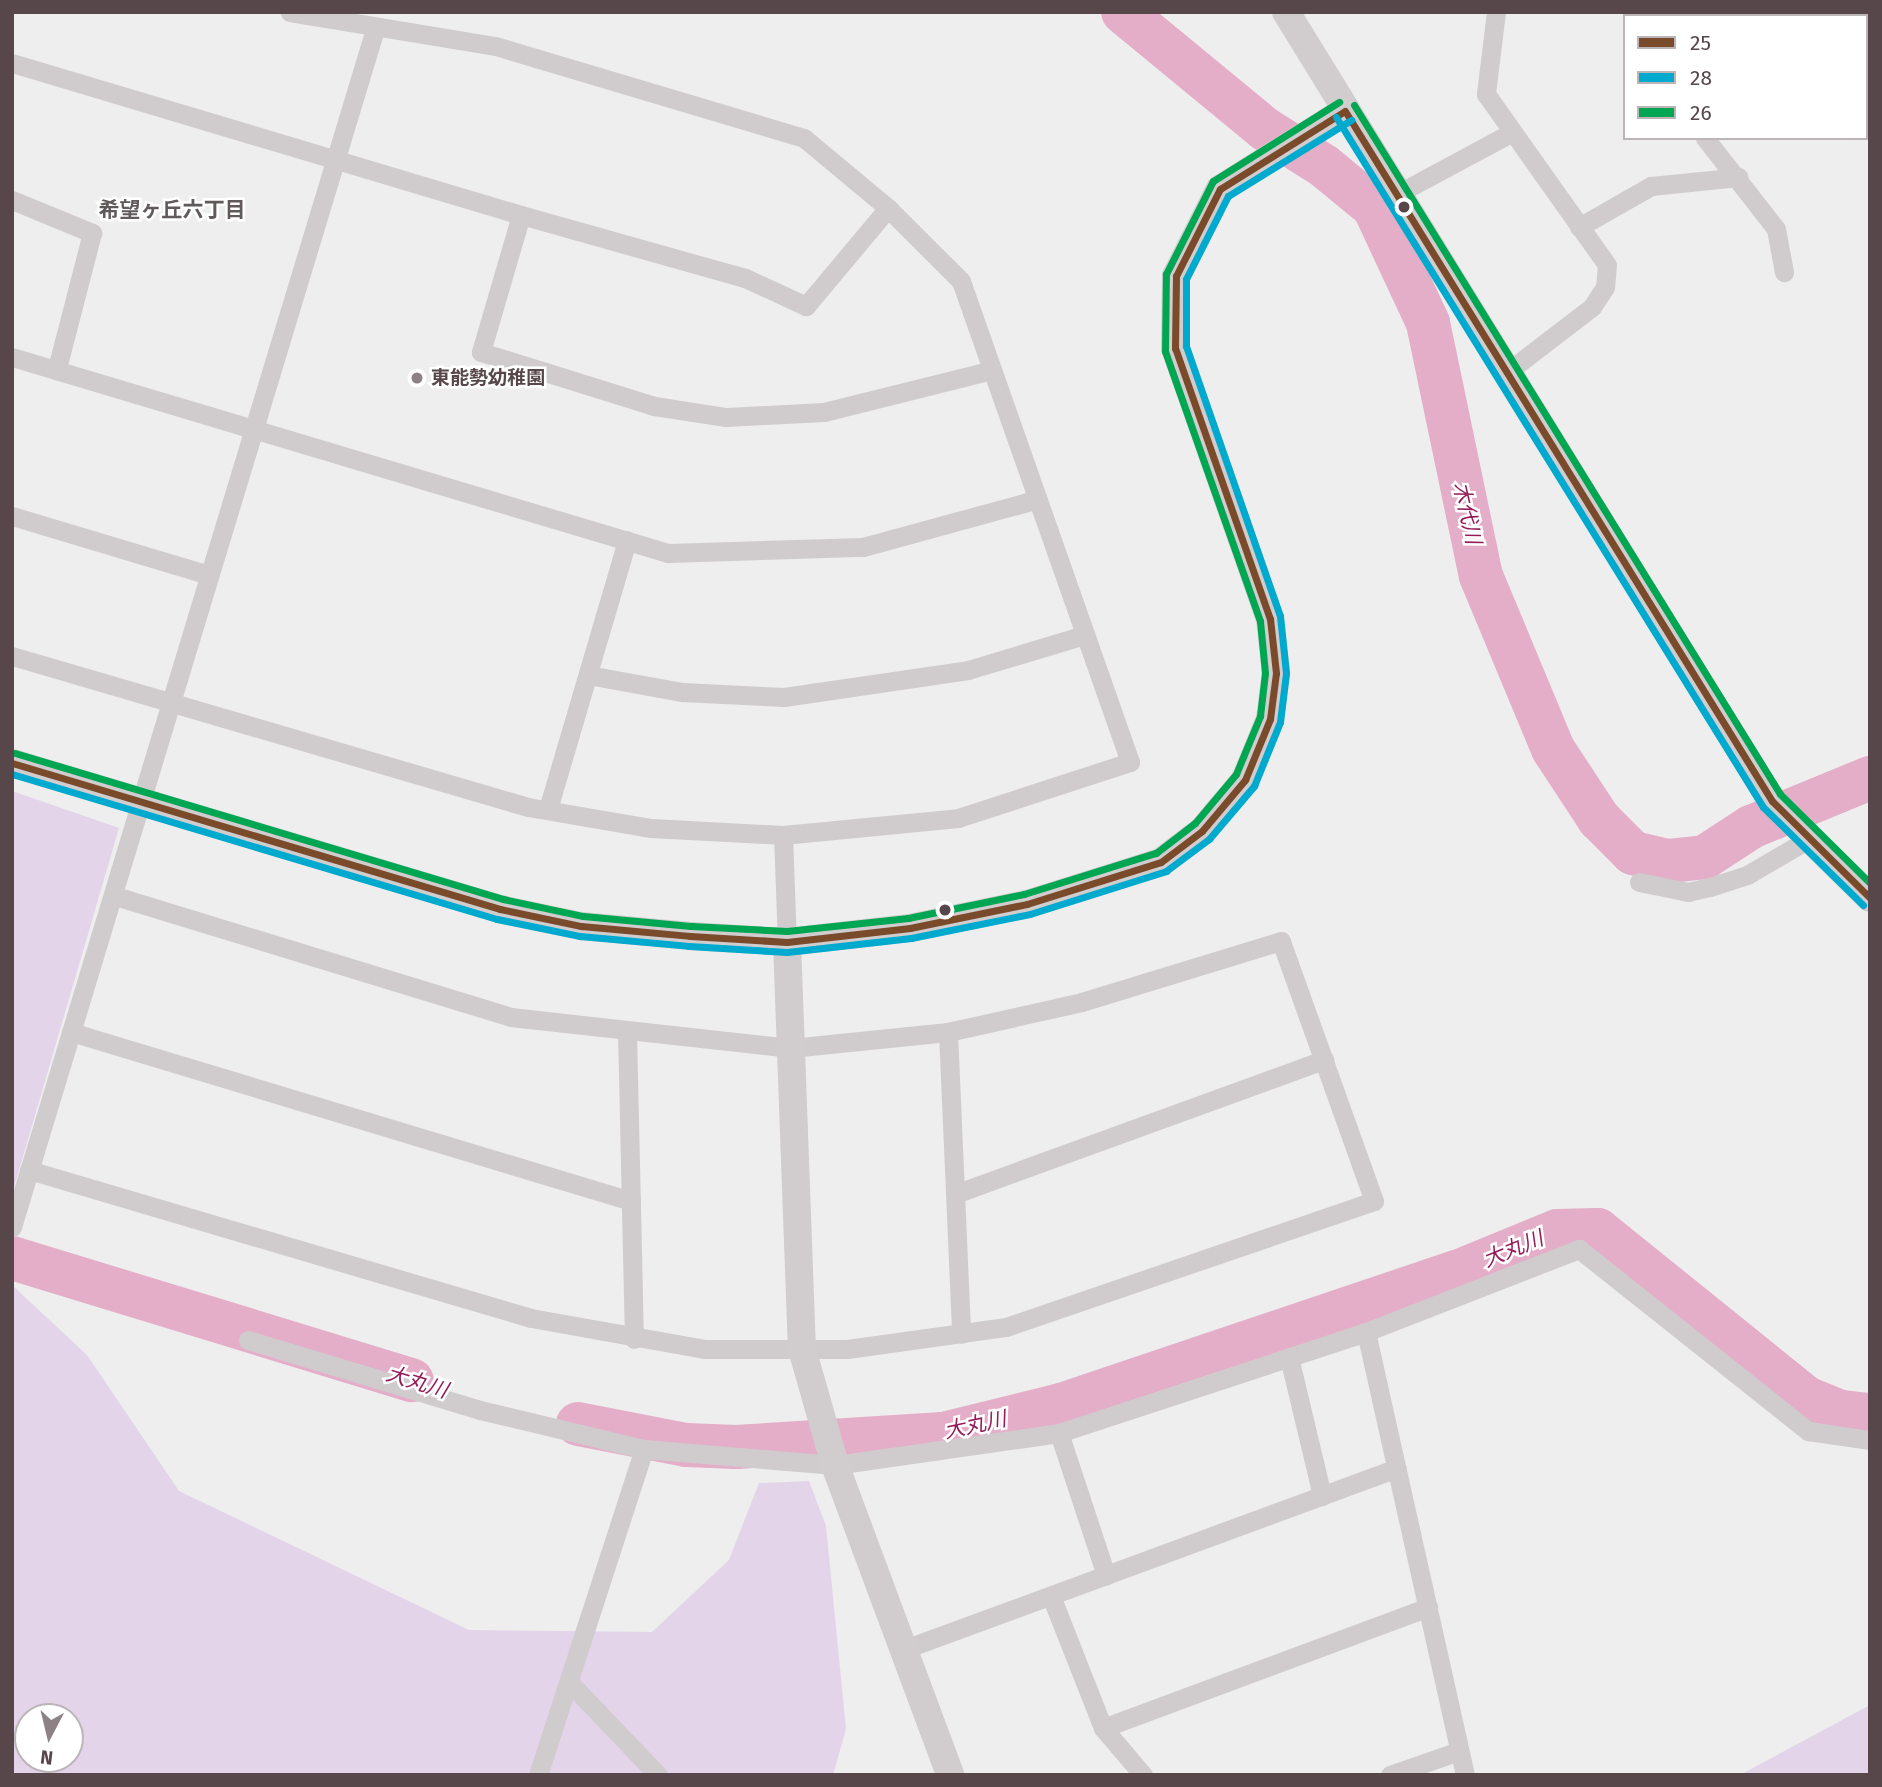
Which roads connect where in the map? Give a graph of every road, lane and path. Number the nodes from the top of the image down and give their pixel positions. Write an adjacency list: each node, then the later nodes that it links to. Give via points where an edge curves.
1 (290, 12): 4 (street)
2 (1286, 12): 6 (street)
3 (1496, 12): 7 (street, via 1486,94)
4 (375, 29): 9 (street); 13 (street, via 495,46 804,138)
5 (12, 63): 9 (street)
6 (1339, 115): 11 (street); 38 (street, via 1220,189 1195,230 1176,276 1172,316 1187,388 1270,619 1276,673 1270,719 1245,780 1202,831 1161,862 1027,904 910,928)
7 (1511, 133): 11 (street); 15 (street)
8 (1707, 140): 10 (street)
9 (335, 160): 14 (street); 21 (street)
10 (1738, 177): 15 (street, via 1651,186); 16 (street, via 1776,229)
11 (1399, 193): 20 (street)
12 (12, 200): 18 (street, via 92,233)
13 (888, 208): 14 (street, via 806,306 745,278); 19 (street, via 961,281)
14 (521, 215): 19 (street, via 481,352 654,406 726,416 824,412)
15 (1579, 227): 20 (street, via 1607,265 1605,287 1592,307)
16 (1784, 272)
17 (12, 357): 18 (street)
18 (57, 368): 21 (street)
19 (992, 370): 22 (street)
20 (1510, 370): 34 (street, via 1772,801)
21 (253, 432): 24 (street); 25 (street)
22 (1038, 499): 24 (street, via 863,547 668,553); 26 (street)
23 (12, 516): 25 (street)
24 (627, 540): 28 (street)
25 (209, 575): 29 (street)
26 (1085, 635): 28 (street, via 968,670 784,697 682,692); 33 (street, via 1130,762 958,817)
27 (12, 656): 29 (street)
28 (588, 675): 32 (street)
29 (171, 702): 31 (street); 32 (street)
30 (12, 762): 31 (street)
31 (141, 801): 36 (street); 38 (street, via 500,909 581,926)
32 (548, 809): 33 (street, via 651,828)
33 (783, 835): 38 (street)
34 (1802, 835): 35 (street, via 1747,874 1710,887 1688,892); 37 (street)
35 (1639, 882)
36 (113, 895): 39 (street); 40 (street, via 511,1017)
37 (1870, 898)
38 (787, 942): 42 (street)
39 (71, 1032): 44 (street); 46 (street)
40 (627, 1032): 42 (street); 46 (street)
41 (948, 1032): 42 (street); 43 (street, via 1082,1002 1281,941); 45 (street)
42 (791, 1048): 52 (street)
43 (1324, 1060): 45 (street); 49 (street, via 1374,1201 1006,1327)
44 (29, 1170): 47 (street); 50 (street, via 531,1318)
45 (955, 1194): 49 (street)
46 (631, 1200): 50 (street)
47 (12, 1227)
48 (1366, 1332): 53 (street); 55 (street, via 1579,1249 1808,1432); 58 (street)
49 (961, 1334): 52 (street, via 847,1349)
50 (634, 1339): 52 (street, via 705,1349)
51 (248, 1340): 56 (street, via 480,1410)
52 (802, 1349): 57 (street)
53 (1289, 1357): 54 (street); 59 (street)
54 (1059, 1433): 57 (street); 60 (street)
55 (1870, 1440)
56 (644, 1449): 57 (street); 64 (street)
57 (830, 1450): 63 (street)
58 (1397, 1468): 59 (street); 62 (street)
59 (1322, 1496): 60 (street)
60 (1106, 1575): 61 (street)
61 (1051, 1595): 63 (street); 65 (street)
62 (1427, 1607): 65 (street); 66 (street)
63 (902, 1650): 69 (street)
64 (570, 1683): 67 (street); 68 (street)
65 (1103, 1728): 70 (street)
66 (1459, 1751): 71 (street); 72 (street)
67 (538, 1775)
68 (658, 1775)
69 (950, 1775)
70 (1143, 1775)
71 (1390, 1775)
72 (1465, 1775)

